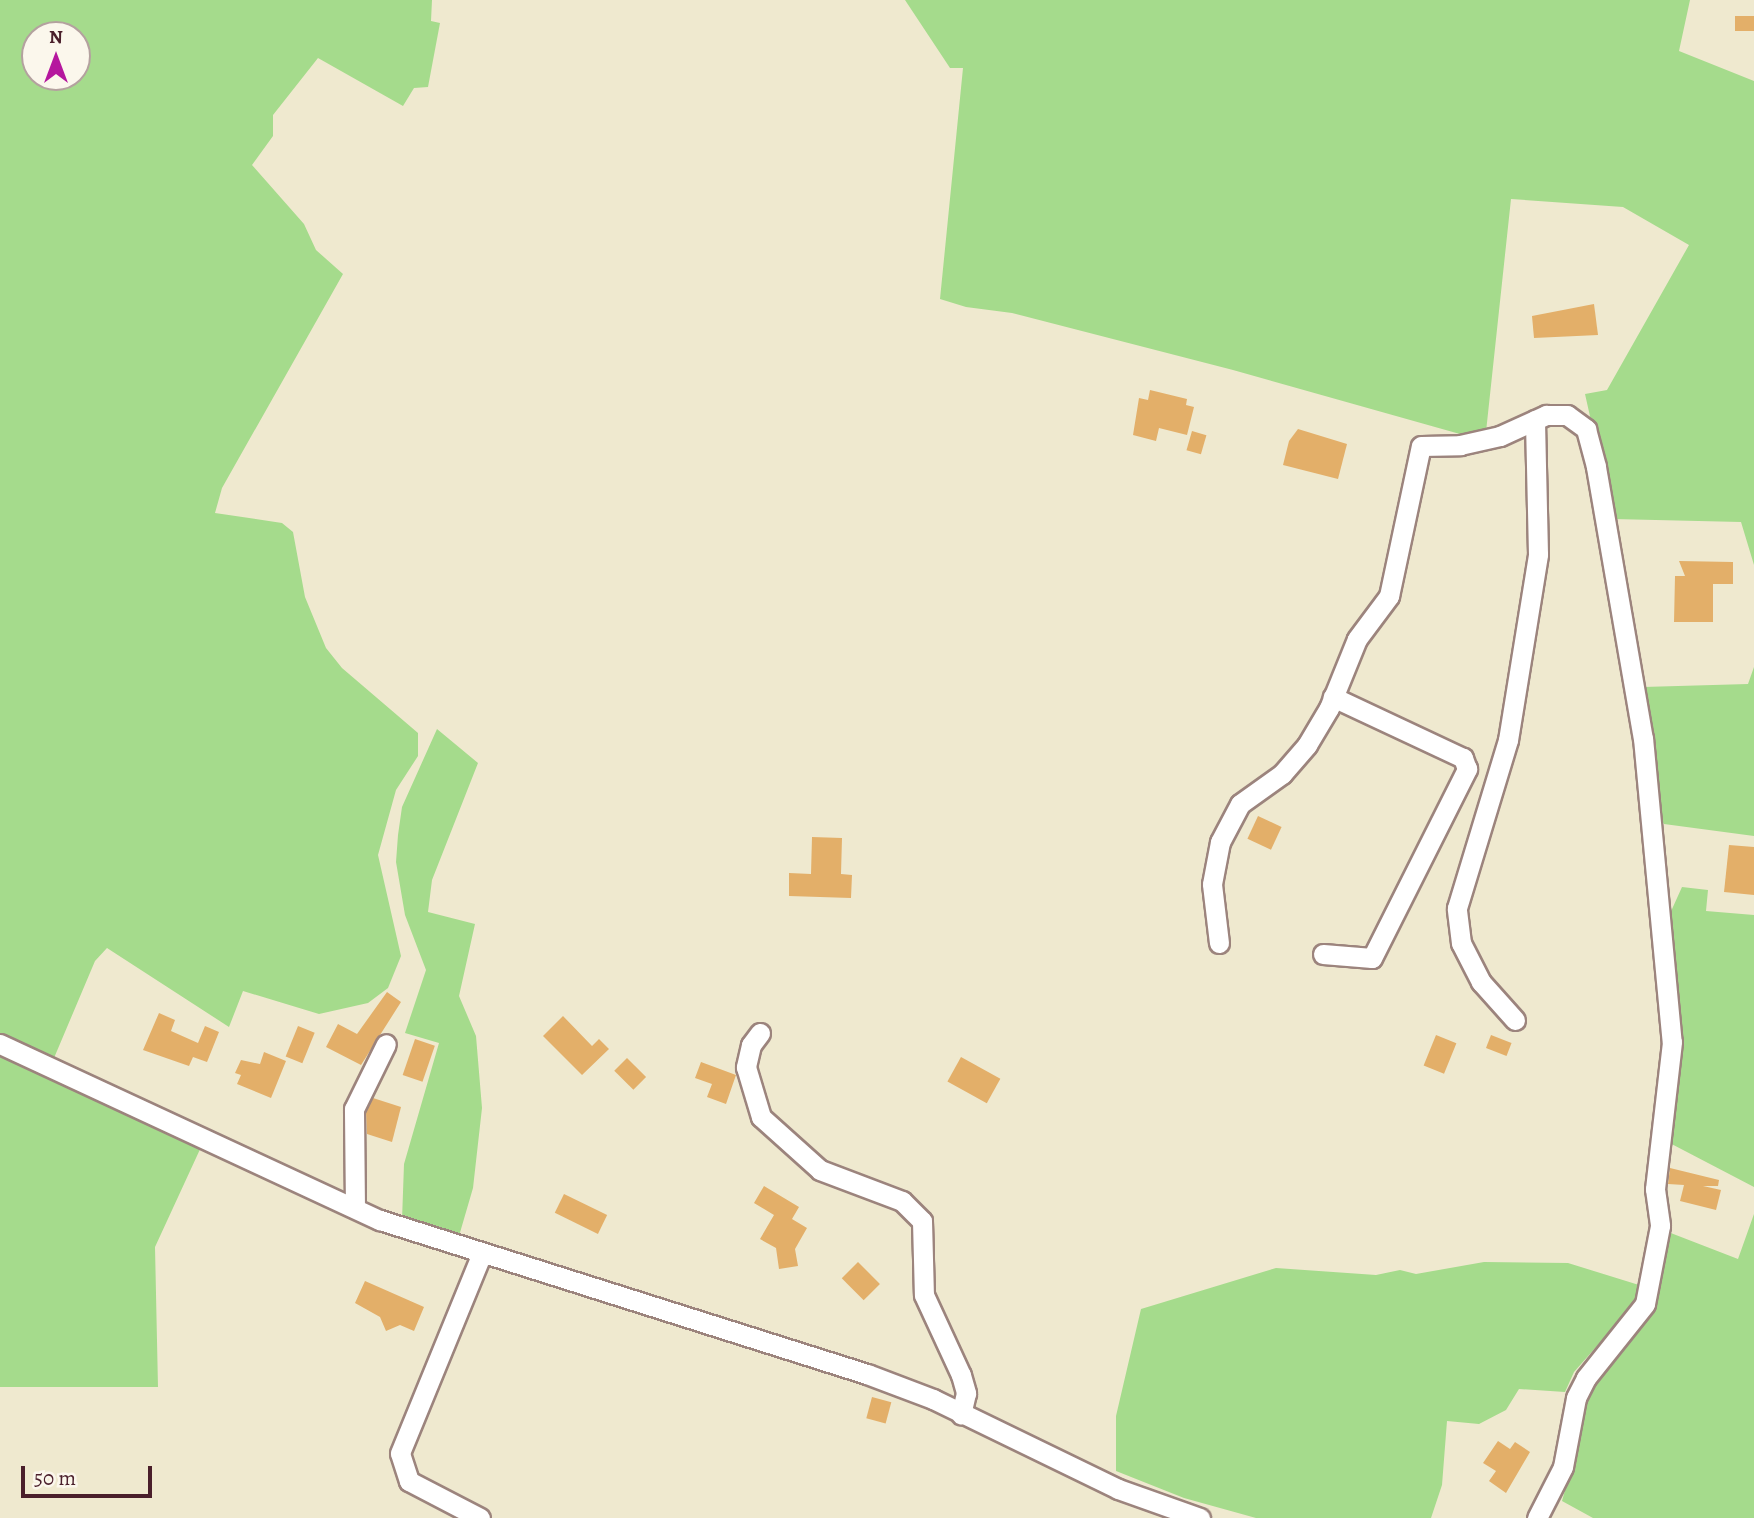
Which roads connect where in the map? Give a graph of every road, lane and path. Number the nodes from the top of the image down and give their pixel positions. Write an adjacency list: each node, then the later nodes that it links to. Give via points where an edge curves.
1 (1535, 421): 2 (street, via 1460,446 1421,446 1389,596 1357,639); 5 (street, via 1538,554 1508,740 1457,908 1461,943 1481,982); 14 (street, via 1546,415 1567,415 1586,429 1596,467 1643,738 1672,1042 1655,1189 1660,1226 1647,1293 1623,1337 1586,1378 1576,1398 1563,1467)
2 (1333, 697): 3 (street, via 1307,745 1282,774 1240,804 1228,822 1213,874); 4 (street, via 1463,758 1467,769 1372,958)
3 (1219, 943)
4 (1323, 954)
5 (1515, 1020)
6 (760, 1033): 11 (street, via 751,1045 746,1067 761,1117 820,1170 902,1201 922,1221 924,1294 961,1375 966,1393)
7 (0, 1044): 9 (street)
8 (386, 1044): 9 (street, via 354,1109)
9 (355, 1208): 10 (street)
10 (482, 1253): 11 (street, via 867,1374); 12 (street, via 400,1453 409,1481)
11 (961, 1414): 13 (street, via 1118,1489)
12 (480, 1518)
13 (1200, 1518)
14 (1537, 1518)

